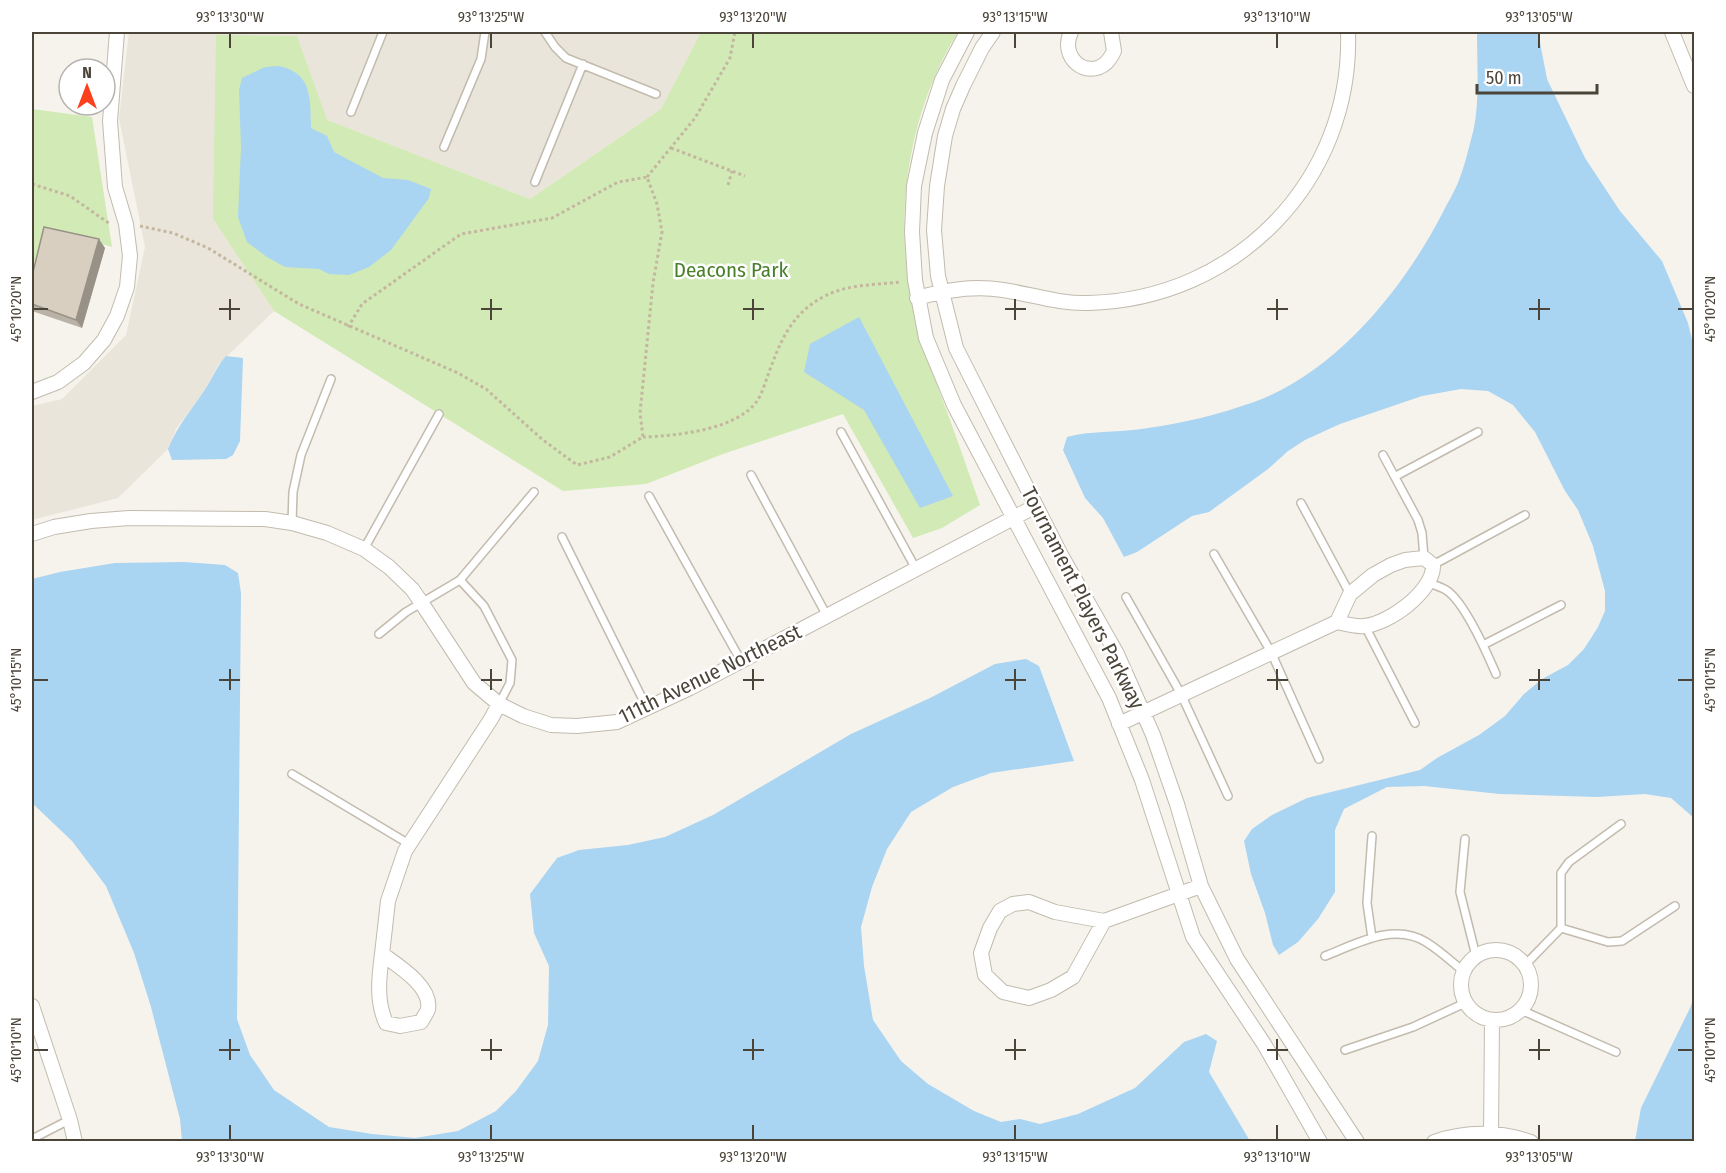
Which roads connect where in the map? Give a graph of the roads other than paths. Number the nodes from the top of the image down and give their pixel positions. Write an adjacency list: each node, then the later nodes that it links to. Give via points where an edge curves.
1 (117, 32): 20 (street, via 110,121 115,187 130,256 127,287 104,340 84,363 58,382)
2 (383, 32): 14 (lane)
3 (485, 32): 15 (lane, via 481,59)
4 (546, 32): 11 (lane, via 566,58)
5 (967, 32): 18 (street, Tournament Players Parkway, via 942,80 914,186 912,232)
6 (993, 32): 17 (street, Tournament Players Parkway, via 963,86 945,136 934,230)
7 (1071, 32): 8 (street, via 1066,41 1067,52 1085,68 1107,62 1114,51)
8 (1110, 32)
9 (1348, 32): 17 (street, via 1341,105 1318,164 1303,189 1264,233 1218,268 1186,284 1112,302 1062,302 1001,289)
10 (1672, 32): 12 (street)
11 (583, 64): 13 (lane); 16 (lane)
12 (1695, 86)
13 (656, 93)
14 (351, 112)
15 (444, 147)
16 (535, 182)
17 (940, 292): 18 (street); 30 (street, Tournament Players Parkway, via 956,348)
18 (917, 298): 32 (street, Tournament Players Parkway, via 926,338 954,405)
19 (331, 379): 33 (lane, via 301,455 293,492)
20 (32, 392)
21 (439, 414): 36 (lane)
22 (841, 432): 39 (lane)
23 (1478, 432): 26 (lane)
24 (1383, 454): 26 (lane)
25 (751, 475): 46 (lane)
26 (1396, 476): 38 (lane, via 1418,520)
27 (534, 492): 40 (lane)
28 (649, 496): 52 (lane)
29 (1300, 503): 42 (lane)
30 (1036, 507): 32 (street, 111th Avenue Northeast); 57 (street, Tournament Players Parkway, via 1117,654)
31 (1525, 515): 38 (lane)
32 (1015, 518): 39 (street, 111th Avenue Northeast); 59 (street, Tournament Players Parkway)
33 (292, 523): 34 (street, 111th Avenue Northeast, via 265,519 129,518 54,527); 36 (street, 111th Avenue Northeast)
34 (32, 534)
35 (562, 537): 56 (lane)
36 (364, 549): 44 (street, 111th Avenue Northeast, via 389,567)
37 (1214, 554): 51 (lane)
38 (1429, 562): 41 (street, via 1433,573); 42 (street, via 1405,560 1391,565)
39 (916, 569): 46 (street, 111th Avenue Northeast)
40 (460, 580): 44 (lane); 55 (lane, via 484,606 512,660 510,683)
41 (1429, 583): 48 (street, via 1400,611); 50 (lane, via 1455,598)
42 (1350, 594): 47 (street)
43 (1126, 597): 54 (lane)
44 (421, 602): 49 (lane); 55 (street, 111th Avenue Northeast, via 474,683)
45 (1561, 605): 50 (lane)
46 (827, 616): 52 (street, 111th Avenue Northeast)
47 (1337, 622): 48 (street); 51 (street)
48 (1365, 626): 58 (lane)
49 (378, 634)
50 (1483, 645): 53 (lane)
51 (1271, 652): 54 (street); 60 (lane)
52 (741, 661): 56 (street, 111th Avenue Northeast)
53 (1496, 674)
54 (1181, 694): 57 (street); 62 (lane)
55 (499, 704): 56 (street, 111th Avenue Northeast, via 551,725 577,726 617,722); 66 (street)
56 (647, 708)
57 (1143, 713): 59 (street); 67 (street, Tournament Players Parkway)
58 (1415, 723)
59 (1119, 724): 68 (street, Tournament Players Parkway, via 1142,780)
60 (1319, 759)
61 (292, 774): 66 (lane)
62 (1228, 796)
63 (1622, 824): 71 (lane, via 1569,862 1561,873)
64 (1372, 836): 72 (lane, via 1367,903)
65 (1465, 839): 75 (lane, via 1460,892)
66 (409, 844): 73 (street, via 388,901)
67 (1202, 886): 68 (street); 89 (street, Tournament Players Parkway, via 1237,959)
68 (1179, 894): 70 (street); 88 (street, Tournament Players Parkway, via 1193,937 1264,1044)
69 (1675, 906): 71 (lane, via 1622,940 1608,942)
70 (1104, 921): 70 (street, via 1055,912 1029,902 1013,904 1000,911 990,928 981,953 985,975 1003,992 1029,998 1051,990 1072,977)
71 (1561, 928): 76 (lane)
72 (1372, 938): 74 (lane); 77 (lane, via 1392,933 1410,935 1426,942)
73 (382, 954): 73 (street, via 378,981 386,1023 400,1026 421,1022 428,1008 425,991)
74 (1325, 956)
75 (1476, 956): 76 (street, via 1488,950 1506,951); 77 (street)
76 (1525, 964): 80 (street, via 1531,979 1530,995)
77 (1463, 971): 78 (street, via 1460,980)
78 (1465, 1004): 81 (street, via 1474,1013); 82 (lane)
79 (32, 1006): 84 (street)
80 (1521, 1010): 81 (street, via 1512,1017); 83 (lane)
81 (1492, 1020): 85 (street)
82 (1345, 1050)
83 (1616, 1052)
84 (70, 1120): 86 (lane); 87 (street)
85 (1491, 1134): 90 (street, via 1467,1134); 91 (street)
86 (32, 1139)
87 (75, 1142)
88 (1320, 1142)
89 (1357, 1142)
90 (1434, 1142)
91 (1531, 1142)

